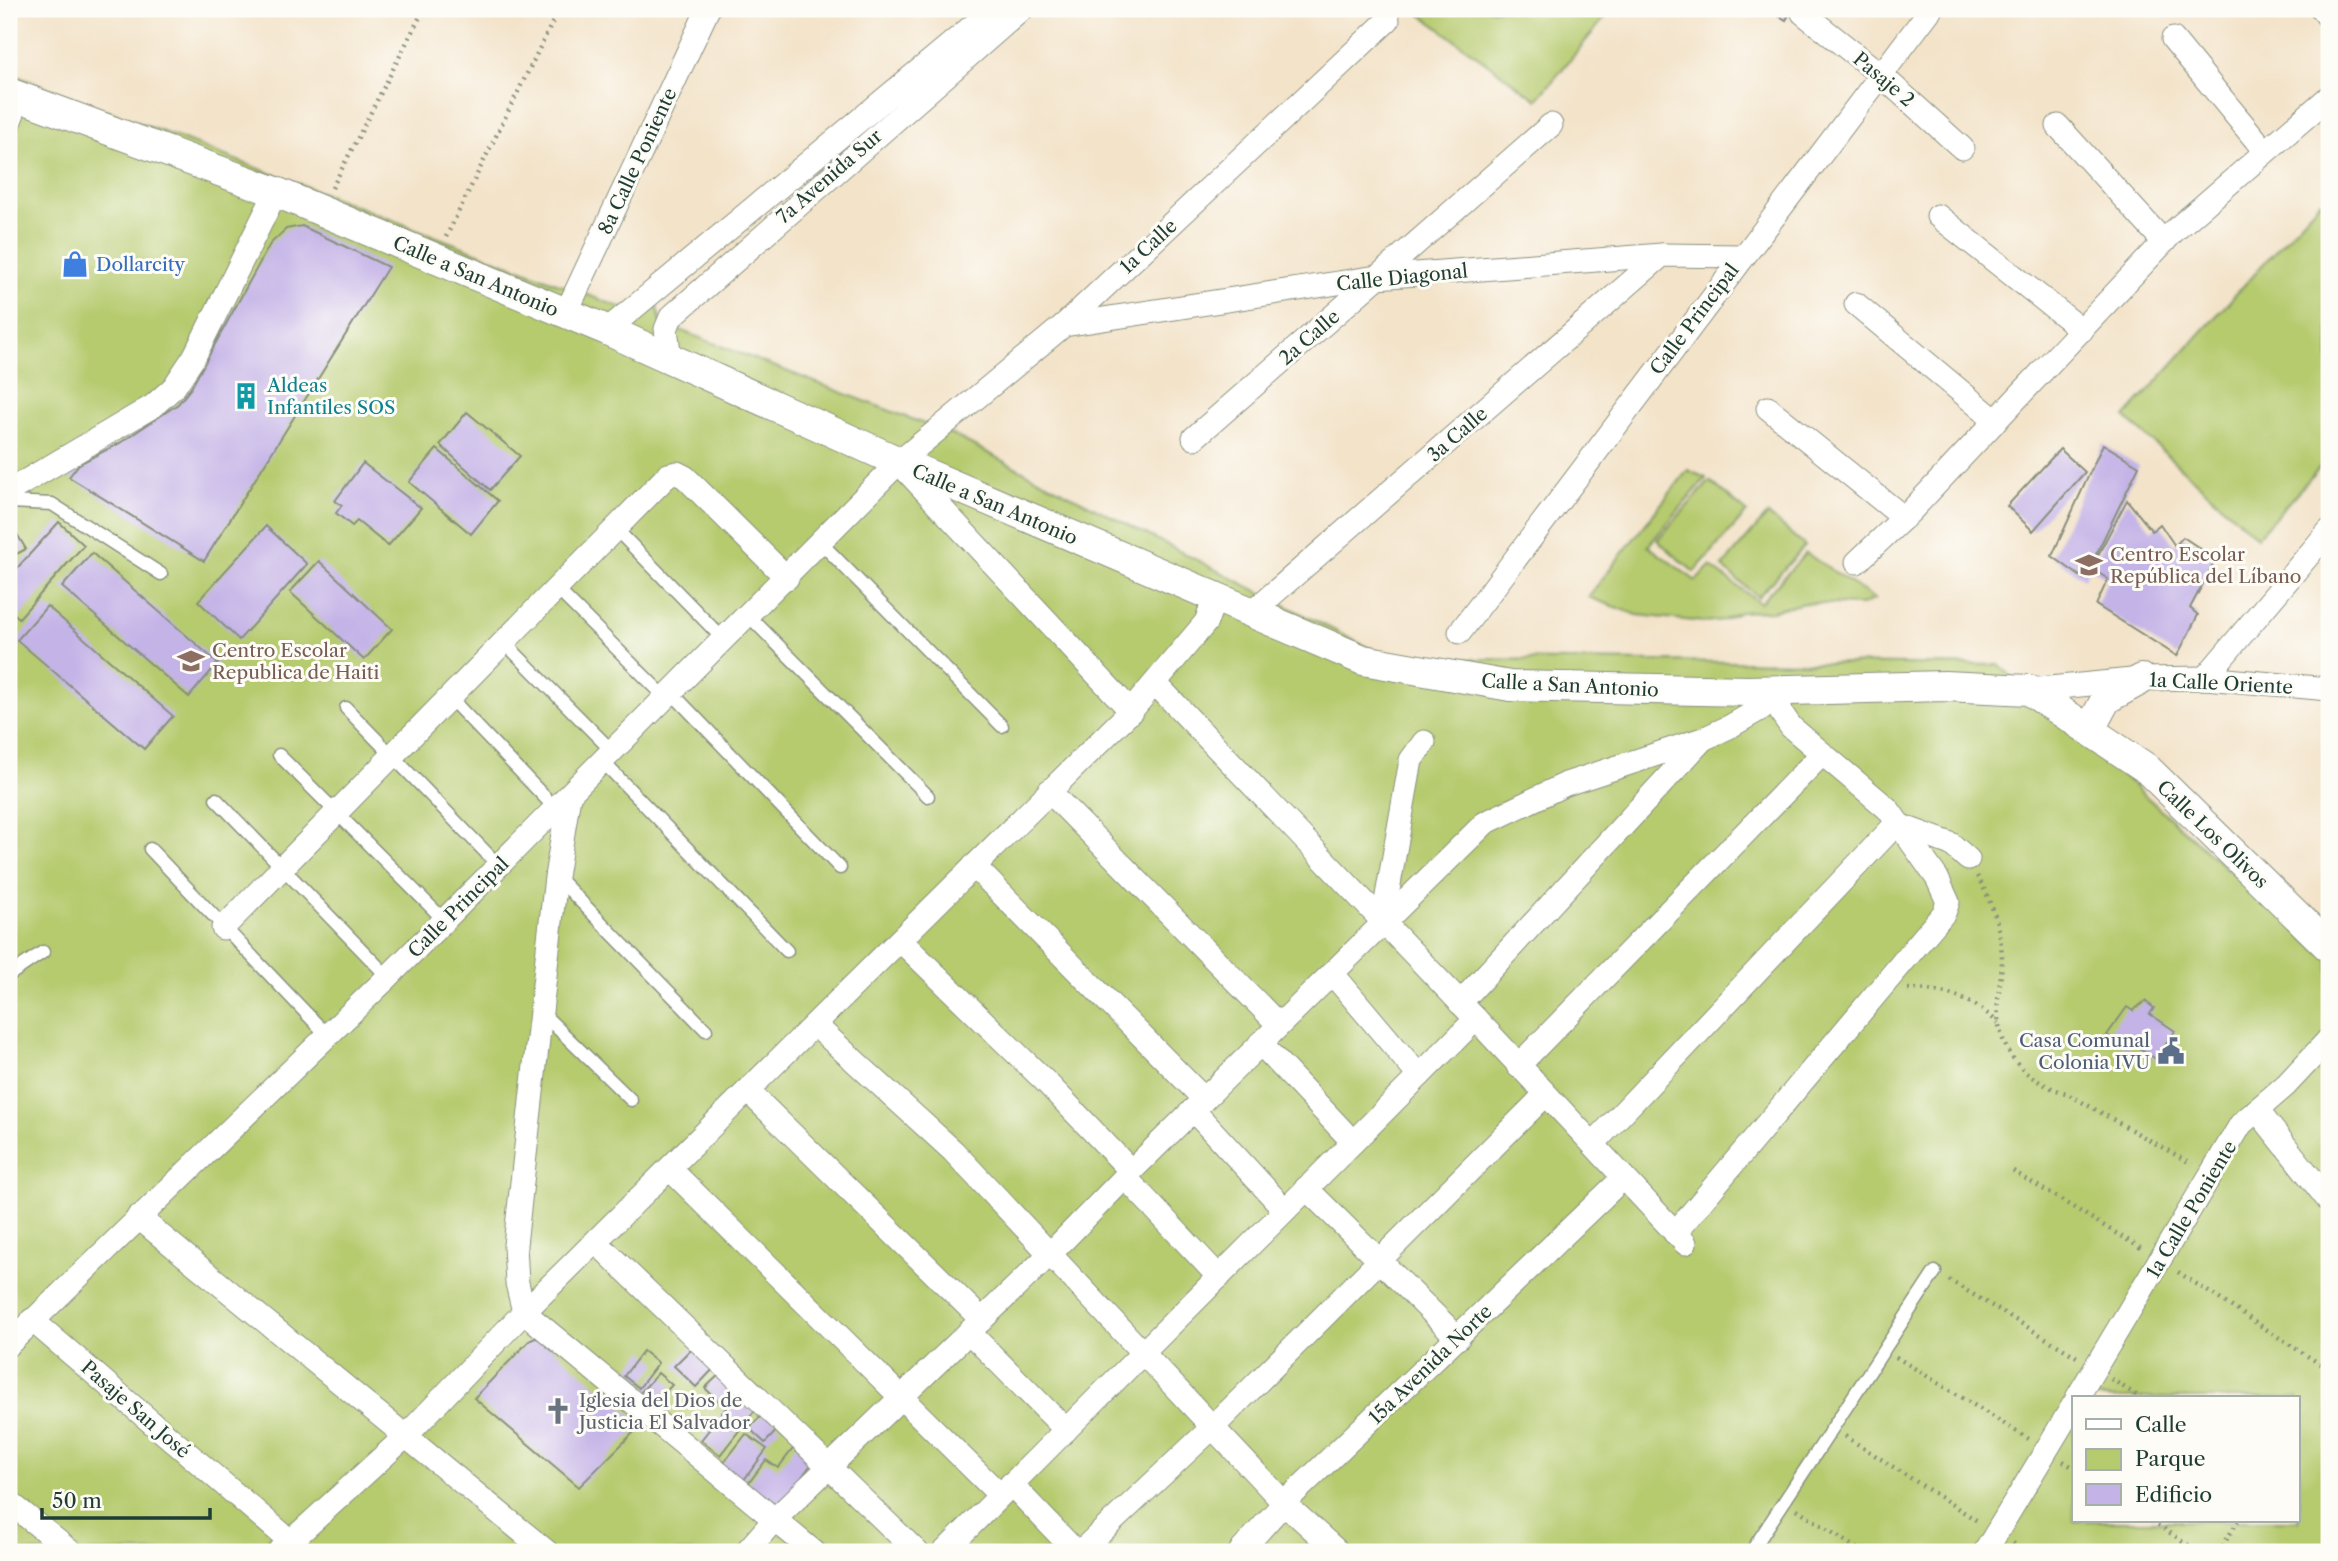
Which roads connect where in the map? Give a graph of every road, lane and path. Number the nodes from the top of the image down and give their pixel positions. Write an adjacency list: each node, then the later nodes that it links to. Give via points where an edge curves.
1 (424, 9): 20 (path)
2 (559, 9): 25 (path)
3 (708, 9): 28 (street, 8a Calle Poniente)
4 (993, 9): 30 (street, 7a Avenida Sur)
5 (1022, 9): 32 (street, 7a Avenida Sur, via 671,317 666,329)
6 (1931, 9): 12 (street, Calle Principal)
7 (2322, 9): 9 (street)
8 (1803, 13): 12 (street, Pasaje 2)
9 (2329, 18)
10 (1388, 20): 29 (street, 1a Calle)
11 (2174, 39): 18 (street)
12 (1881, 75): 17 (street, Pasaje 2); 24 (street, Calle Principal)
13 (2329, 97): 18 (street)
14 (12, 105): 19 (street, Calle a San Antonio)
15 (1551, 125): 26 (street, 2a Calle)
16 (2058, 126): 22 (street)
17 (1962, 148)
18 (2265, 151): 22 (street)
19 (276, 192): 20 (street, Calle a San Antonio); 37 (street, via 194,357 174,387 153,406)
20 (321, 211): 25 (street, Calle a San Antonio)
21 (1938, 216): 31 (street)
22 (2164, 243): 31 (street)
23 (1662, 256): 24 (street, Calle Diagonal); 26 (street, Calle Diagonal); 48 (street, 3a Calle)
24 (1742, 256): 50 (street, Calle Principal)
25 (435, 259): 28 (street, Calle a San Antonio)
26 (1377, 277): 29 (street, Calle Diagonal); 35 (street, 2a Calle)
27 (1856, 304): 34 (street)
28 (566, 313): 30 (street, Calle a San Antonio)
29 (1064, 326): 36 (street, 1a Calle)
30 (607, 330): 32 (street, Calle a San Antonio)
31 (2082, 330): 34 (street)
32 (670, 358): 36 (street, Calle a San Antonio)
33 (1768, 408): 39 (street)
34 (1996, 421): 39 (street)
35 (1194, 438)
36 (899, 462): 42 (street, Calle Principal); 47 (street, Calle a San Antonio); 62 (street)
37 (9, 491)
38 (9, 502): 44 (lane, via 52,504)
39 (1904, 518): 43 (street)
40 (615, 528): 45 (street, via 668,475 677,473); 46 (street); 51 (lane)
41 (2329, 531): 53 (street)
42 (821, 543): 45 (street, Calle Principal); 63 (lane)
43 (1857, 562)
44 (160, 575)
45 (787, 578): 49 (street, Calle Principal)
46 (556, 588): 52 (street); 59 (lane)
47 (1215, 598): 48 (street, Calle a San Antonio); 55 (street, via 1206,622)
48 (1251, 613): 57 (street, Calle a San Antonio, via 1363,660 1496,684)
49 (749, 616): 51 (street, Calle Principal); 72 (lane)
50 (1460, 632)
51 (724, 640): 59 (street, Calle Principal)
52 (504, 642): 60 (street); 70 (lane)
53 (2205, 678): 54 (street, 1a Calle Oriente); 56 (street, 1a Calle Oriente)
54 (2142, 679): 58 (street, 1a Calle Oriente); 64 (street, via 2106,699)
55 (1155, 683): 62 (street); 85 (street)
56 (2329, 689)
57 (1775, 690): 58 (street, Calle a San Antonio, via 1945,686); 65 (street, via 1762,708); 69 (street, via 1782,714)
58 (2029, 690): 64 (street, Calle Los Olivos)
59 (669, 695): 70 (street, Calle Principal); 82 (lane)
60 (449, 697): 68 (street); 74 (lane)
61 (346, 708): 68 (lane)
62 (1130, 711): 71 (street)
63 (1002, 726)
64 (2090, 729): 88 (street, Calle Los Olivos, via 2146,768)
65 (1703, 739): 85 (street, via 1566,784 1485,823); 95 (street)
66 (1424, 741): 85 (street, via 1411,760)
67 (279, 755): 75 (lane)
68 (392, 755): 75 (street); 79 (lane)
69 (1821, 755): 76 (street, via 1871,792); 105 (street)
70 (608, 757): 74 (street, Calle Principal); 90 (lane)
71 (1049, 791): 80 (street); 100 (street)
72 (928, 796)
73 (216, 799): 81 (lane)
74 (563, 802): 79 (street, Calle Principal); 83 (street)
75 (336, 813): 81 (street); 84 (lane)
76 (1896, 824): 78 (street, via 1951,844); 94 (street, via 1937,878 1948,902 1944,913); 113 (street)
77 (150, 849): 86 (lane)
78 (1968, 859): 98 (path, via 1994,911 2000,934)
79 (499, 866): 84 (street, Calle Principal)
80 (974, 866): 87 (street); 110 (street)
81 (282, 867): 86 (street); 93 (lane)
82 (840, 869)
83 (556, 877): 96 (street); 101 (lane)
84 (445, 921): 93 (street, Calle Principal)
85 (1382, 924): 91 (street); 95 (street)
86 (223, 928): 102 (lane)
87 (900, 940): 99 (street); 115 (street, via 1048,1084)
88 (2329, 947)
89 (43, 951): 92 (lane)
90 (787, 951)
91 (1332, 973): 100 (street); 106 (street)
92 (9, 975)
93 (388, 977): 102 (street, Calle Principal)
94 (1880, 989): 98 (path, via 1945,991 1977,1005); 117 (street, via 1680,1238)
95 (1460, 1003): 97 (street)
96 (541, 1011): 109 (lane); 128 (street, via 515,1245)
97 (1476, 1019): 105 (street); 106 (street)
98 (1999, 1024): 116 (path, via 2007,1052 2049,1088 2066,1093)
99 (815, 1025): 107 (street); 123 (street, via 953,1151)
100 (1279, 1025): 104 (street)
101 (706, 1030)
102 (326, 1034): 121 (street, Calle Principal)
103 (2329, 1040): 111 (street, 1a Calle Poniente)
104 (1260, 1043): 110 (street); 112 (street)
105 (1518, 1066): 108 (street)
106 (1419, 1076): 112 (street)
107 (748, 1091): 114 (street); 130 (street)
108 (1545, 1095): 113 (street); 124 (street)
109 (631, 1100)
110 (1198, 1105): 115 (street); 120 (street)
111 (2257, 1110): 116 (street, 1a Calle Poniente, via 2241,1124); 119 (street)
112 (1353, 1142): 118 (street)
113 (1593, 1144): 117 (street)
114 (670, 1169): 122 (street); 136 (street)
115 (1128, 1174): 123 (street); 126 (street)
116 (2211, 1175): 135 (street, 1a Calle Poniente)
117 (1622, 1179): 131 (street, 15a Avenida Norte)
118 (1306, 1188): 120 (street); 124 (street)
119 (2329, 1201)
120 (1285, 1210): 126 (street)
121 (138, 1217): 129 (street, Calle Principal); 143 (street)
122 (597, 1242): 128 (street); 145 (street)
123 (1050, 1254): 130 (street); 134 (street)
124 (1380, 1262): 131 (street); 140 (street)
125 (1935, 1272): 133 (lane)
126 (1219, 1277): 134 (street)
127 (1949, 1280): 135 (path)
128 (524, 1312): 143 (street); 151 (street)
129 (32, 1320): 132 (street, Calle Principal); 155 (street, Pasaje San José)
130 (975, 1326): 136 (street); 142 (street)
131 (1458, 1338): 150 (street, 15a Avenida Norte)
132 (9, 1344)
133 (1883, 1350): 141 (lane); 144 (path)
134 (1143, 1354): 140 (street); 142 (street)
135 (2095, 1368): 137 (street, 1a Calle Poniente); 138 (path)
136 (901, 1396): 145 (street); 147 (street)
137 (2078, 1396)
138 (2138, 1396)
139 (2072, 1407): 144 (street)
140 (1214, 1426): 150 (street); 162 (street)
141 (1832, 1428): 148 (lane); 154 (path)
142 (1066, 1430): 147 (street)
143 (407, 1435): 155 (street); 157 (street)
144 (2047, 1450): 146 (path); 154 (street)
145 (832, 1467): 151 (street); 160 (street)
146 (2072, 1467)
147 (1006, 1490): 161 (street); 162 (street)
148 (1784, 1501): 165 (lane); 166 (path)
149 (9, 1502): 156 (street)
150 (1284, 1503): 163 (street, 15a Avenida Norte); 164 (street)
151 (775, 1519): 158 (street); 159 (street)
152 (2154, 1522): 168 (path)
153 (2237, 1522): 169 (path)
154 (1991, 1543): 167 (path)
155 (291, 1549)
156 (71, 1552)
157 (547, 1552)
158 (746, 1552)
159 (814, 1552)
160 (917, 1552)
161 (944, 1552)
162 (1078, 1552)
163 (1240, 1552)
164 (1338, 1552)
165 (1751, 1552)
166 (1862, 1552)
167 (2026, 1552)
168 (2199, 1552)
169 (2219, 1552)

